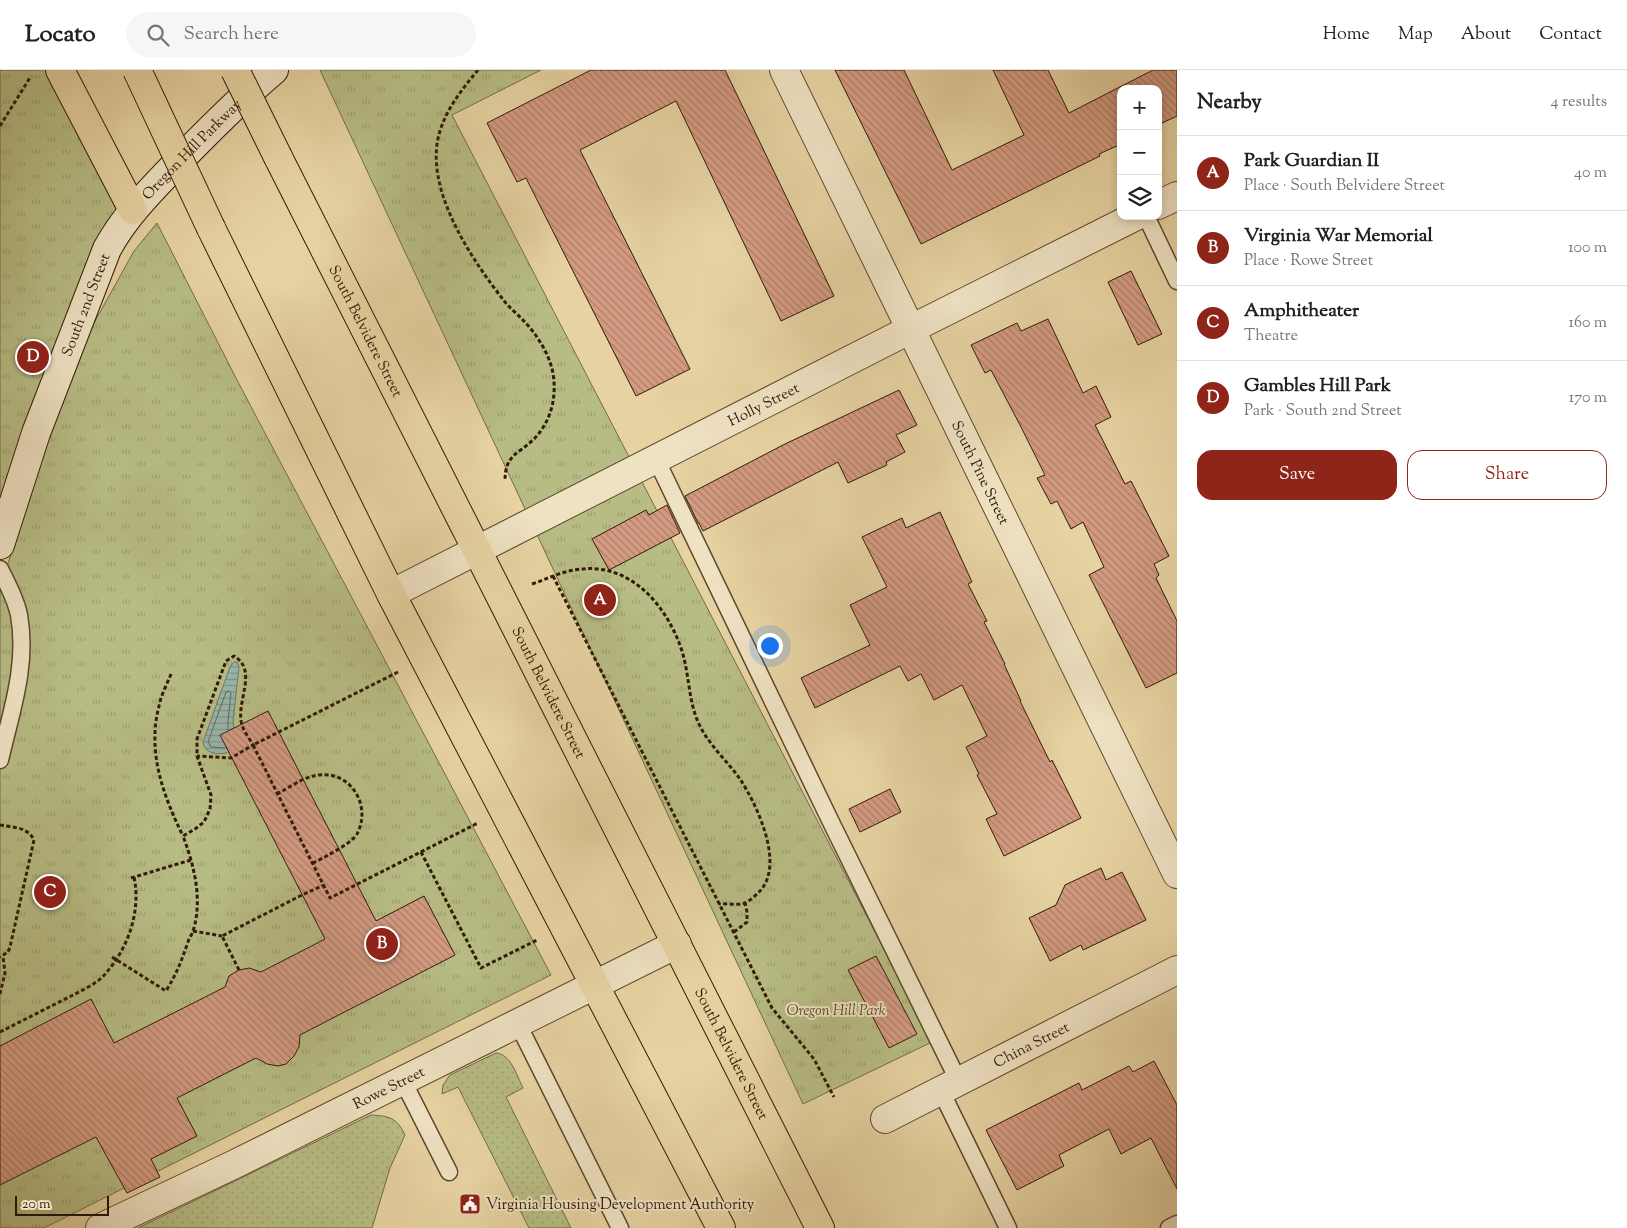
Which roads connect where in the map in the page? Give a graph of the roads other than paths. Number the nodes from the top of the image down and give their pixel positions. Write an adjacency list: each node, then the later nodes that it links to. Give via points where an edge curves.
1 (60, 70): 8 (main road)
2 (137, 70): 17 (main road, bridge)
3 (235, 70): 15 (main road, South Belvidere Street, bridge)
4 (274, 70): 8 (street, Oregon Hill Parkway, via 204,135)
5 (784, 70): 12 (street, South Pine Street)
6 (1177, 196): 7 (street)
7 (1162, 203)
8 (132, 210): 14 (street, South 2nd Street, via 107,249 36,433)
9 (1128, 220): 12 (street, Holly Street)
10 (1148, 220): 11 (lane)
11 (1177, 281)
12 (911, 329): 13 (street, Holly Street); 19 (street, South Pine Street)
13 (656, 459): 15 (street, Holly Street); 25 (lane, via 829,818)
14 (0, 545)
15 (478, 550): 17 (street, Holly Street); 20 (main road, South Belvidere Street)
16 (0, 569): 18 (lane, via 19,614 21,674)
17 (391, 594): 22 (main road)
18 (0, 760)
19 (1177, 874)
20 (677, 944): 22 (street, Rowe Street); 32 (main road, South Belvidere Street)
21 (1177, 970): 25 (street, China Street)
22 (593, 985): 23 (street, Rowe Street); 31 (main road)
23 (518, 1024): 24 (street, Rowe Street); 30 (lane)
24 (403, 1081): 27 (lane); 29 (street, Rowe Street)
25 (950, 1086): 26 (street, China Street); 33 (lane)
26 (884, 1119)
27 (449, 1172)
28 (1177, 1224): 34 (lane)
29 (100, 1228)
30 (620, 1228)
31 (721, 1228)
32 (820, 1228)
33 (1008, 1228)
34 (1169, 1228)

